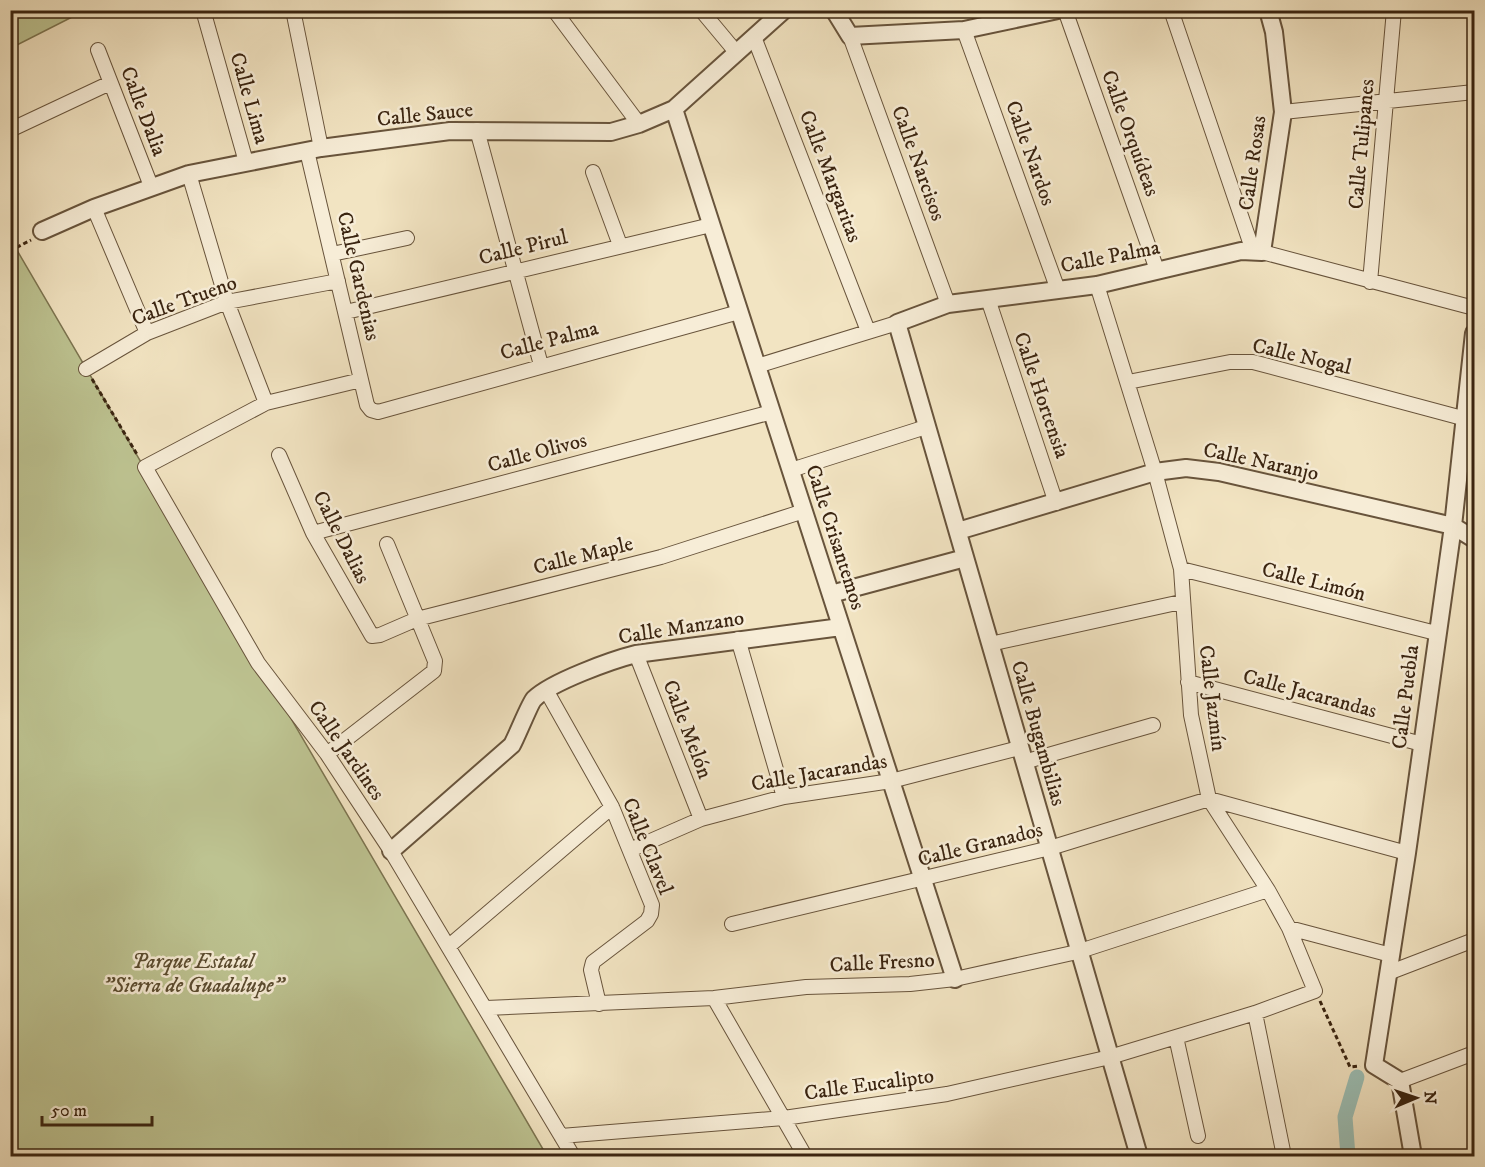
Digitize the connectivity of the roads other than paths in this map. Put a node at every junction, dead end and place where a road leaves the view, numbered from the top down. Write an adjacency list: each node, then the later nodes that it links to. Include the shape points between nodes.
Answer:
1 (204, 10): 26 (street, Calle Lima)
2 (293, 10): 25 (street, Calle Gardenias)
3 (554, 10): 22 (street)
4 (701, 10): 16 (street)
5 (784, 10): 14 (street, Calle Sauce)
6 (834, 10): 13 (street)
7 (1065, 10): 38 (street, Calle Orquídeas)
8 (1171, 10): 35 (street)
9 (1268, 10): 21 (street, Calle Rosas)
10 (1394, 10): 19 (street, Calle Tulipanes)
11 (1048, 12): 12 (street)
12 (964, 30): 13 (street); 42 (street, Calle Nardos)
13 (850, 36): 45 (street, Calle Narcisos)
14 (754, 37): 16 (street, Calle Sauce); 50 (street, Calle Margaritas)
15 (98, 50): 17 (street, Calle Dalia)
16 (736, 52): 20 (street, Calle Sauce)
17 (110, 83): 23 (street); 29 (street, Calle Dalia)
18 (1474, 92): 19 (street)
19 (1386, 101): 21 (street); 40 (street, Calle Tulipanes)
20 (674, 109): 22 (street, Calle Sauce); 31 (street, Calle Crisantemos)
21 (1283, 112): 35 (street, Calle Rosas)
22 (639, 124): 24 (street, Calle Sauce, via 611,132)
23 (10, 130)
24 (477, 130): 25 (street, Calle Sauce); 37 (street)
25 (314, 149): 26 (street, Calle Sauce); 36 (street, Calle Gardenias)
26 (246, 162): 28 (street, Calle Sauce)
27 (593, 172): 34 (street)
28 (189, 174): 29 (street, Calle Sauce); 44 (street)
29 (151, 186): 30 (street, Calle Sauce)
30 (94, 208): 32 (street, Calle Sauce); 51 (street)
31 (711, 225): 34 (street, Calle Pirul); 48 (street, Calle Crisantemos)
32 (42, 231)
33 (407, 238): 36 (street)
34 (620, 245): 37 (street, Calle Pirul)
35 (1258, 251): 38 (street, Calle Palma, via 1241,251); 40 (street, Calle Palma)
36 (332, 254): 39 (street, Calle Gardenias)
37 (515, 270): 47 (street, Calle Pirul); 53 (street)
38 (1157, 270): 41 (street, Calle Palma)
39 (338, 281): 44 (street, Calle Trueno); 47 (street, Calle Gardenias)
40 (1370, 282): 46 (street, Calle Palma)
41 (1097, 285): 42 (street, Calle Palma); 57 (street, Calle Jazmín)
42 (1058, 290): 43 (street, Calle Palma)
43 (988, 299): 45 (street, Calle Palma); 66 (street, Calle Hortensia)
44 (227, 302): 51 (street, Calle Trueno); 58 (street)
45 (948, 304): 49 (street, Calle Palma)
46 (1474, 308)
47 (346, 312): 56 (street, Calle Gardenias)
48 (739, 312): 53 (street, Calle Palma); 54 (street, Calle Crisantemos)
49 (897, 323): 50 (street, Calle Palma); 62 (street, Calle Bugambilias)
50 (868, 331): 54 (street, Calle Palma)
51 (147, 333): 55 (street, Calle Trueno)
52 (1474, 333): 61 (street, Calle Puebla)
53 (541, 365): 59 (street, Calle Palma, via 378,412)
54 (757, 366): 60 (street, Calle Crisantemos)
55 (86, 369)
56 (361, 380): 58 (street); 59 (street, Calle Gardenias)
57 (1128, 382): 61 (street, Calle Nogal, via 1230,362 1253,362); 65 (street, Calle Jazmín)
58 (266, 403): 88 (street, Calle Jardines, via 145,468 258,663)
59 (371, 410)
60 (772, 412): 64 (street, Calle Crisantemos); 70 (street, Calle Olivos)
61 (1466, 419): 68 (street, Calle Puebla)
62 (926, 427): 64 (street); 69 (street, Calle Bugambilias)
63 (279, 455): 70 (street, Calle Dalias)
64 (790, 470): 67 (street, Calle Crisantemos)
65 (1155, 472): 66 (street, Calle Naranjo); 68 (street, Calle Naranjo, via 1186,468 1219,472); 74 (street, Calle Jazmín)
66 (1056, 503): 69 (street, Calle Naranjo)
67 (804, 511): 75 (street, Calle Crisantemos); 77 (street, Calle Maple, via 661,557)
68 (1453, 526): 71 (street, Calle Naranjo); 79 (street, Calle Puebla)
69 (958, 531): 73 (street, Calle Bugambilias)
70 (313, 533): 80 (street, Calle Dalias)
71 (1474, 539)
72 (387, 544): 77 (street)
73 (965, 558): 75 (street); 82 (street, Calle Bugambilias)
74 (1180, 569): 76 (street, Calle Jazmín); 79 (street, Calle Limón)
75 (831, 594): 78 (street, Calle Crisantemos)
76 (1181, 602): 82 (street); 84 (street, Calle Jazmín)
77 (417, 619): 80 (street, Calle Maple); 88 (street, via 435,661 434,671)
78 (841, 627): 81 (street, Calle Manzano); 90 (street, Calle Crisantemos)
79 (1436, 633): 87 (street, Calle Puebla)
80 (372, 636)
81 (738, 639): 83 (street, Calle Manzano); 91 (street)
82 (990, 644): 89 (street, Calle Bugambilias)
83 (636, 654): 85 (street, Calle Manzano); 94 (street, Calle Melón)
84 (1188, 682): 87 (street, Calle Jacarandas); 92 (street, Calle Jazmín)
85 (546, 690): 93 (street, Calle Clavel); 97 (street, Calle Manzano, via 532,700 512,745)
86 (1153, 725): 89 (street, Calle Jacarandas)
87 (1422, 744): 98 (street, Calle Puebla)
88 (327, 754): 97 (street, Calle Jardines)
89 (1022, 755): 90 (street, Calle Jacarandas); 95 (street, Calle Bugambilias)
90 (891, 781): 91 (street, Calle Jacarandas); 99 (street, Calle Crisantemos)
91 (784, 796): 94 (street, Calle Jacarandas)
92 (1209, 799): 95 (street, Calle Granados); 98 (street); 100 (street, Calle Jazmín)
93 (612, 807): 96 (street, Calle Clavel); 104 (street)
94 (701, 819): 96 (street, Calle Jacarandas)
95 (1050, 848): 99 (street, Calle Granados); 105 (street, Calle Bugambilias)
96 (630, 850): 111 (street, Calle Clavel, via 652,905 651,915 593,962 591,970)
97 (391, 851): 104 (street, Calle Jardines)
98 (1407, 853): 106 (street, Calle Puebla)
99 (923, 880): 101 (street, Calle Granados); 108 (street, Calle Crisantemos)
100 (1268, 890): 102 (street, Calle Jazmín); 105 (street, Calle Fresno)
101 (732, 924)
102 (1289, 928): 106 (street); 109 (street, Calle Jazmín)
103 (1474, 940): 107 (street)
104 (449, 946): 112 (street, Calle Jardines)
105 (1077, 952): 108 (street, Calle Fresno); 116 (street, Calle Bugambilias)
106 (1391, 956): 107 (street, Calle Puebla)
107 (1388, 973): 117 (street, Calle Puebla, via 1374,1065)
108 (956, 979): 110 (street, Calle Fresno, via 806,987)
109 (1315, 992): 113 (street, Calle Eucalipto)
110 (714, 998): 111 (street, Calle Fresno); 118 (street)
111 (599, 1004): 112 (street, Calle Fresno)
112 (486, 1008): 119 (street, Calle Jardines)
113 (1255, 1013): 114 (street, Calle Eucalipto); 124 (street)
114 (1176, 1037): 116 (street, Calle Eucalipto); 120 (street)
115 (1474, 1053): 117 (street)
116 (1110, 1057): 118 (street, Calle Eucalipto, via 947,1094); 123 (street, Calle Bugambilias)
117 (1401, 1081): 125 (street)
118 (784, 1118): 119 (street, Calle Eucalipto); 122 (street)
119 (561, 1136): 121 (street, Calle Jardines)
120 (1198, 1136)
121 (573, 1156)
122 (805, 1156)
123 (1139, 1156)
124 (1284, 1156)
125 (1413, 1156)

